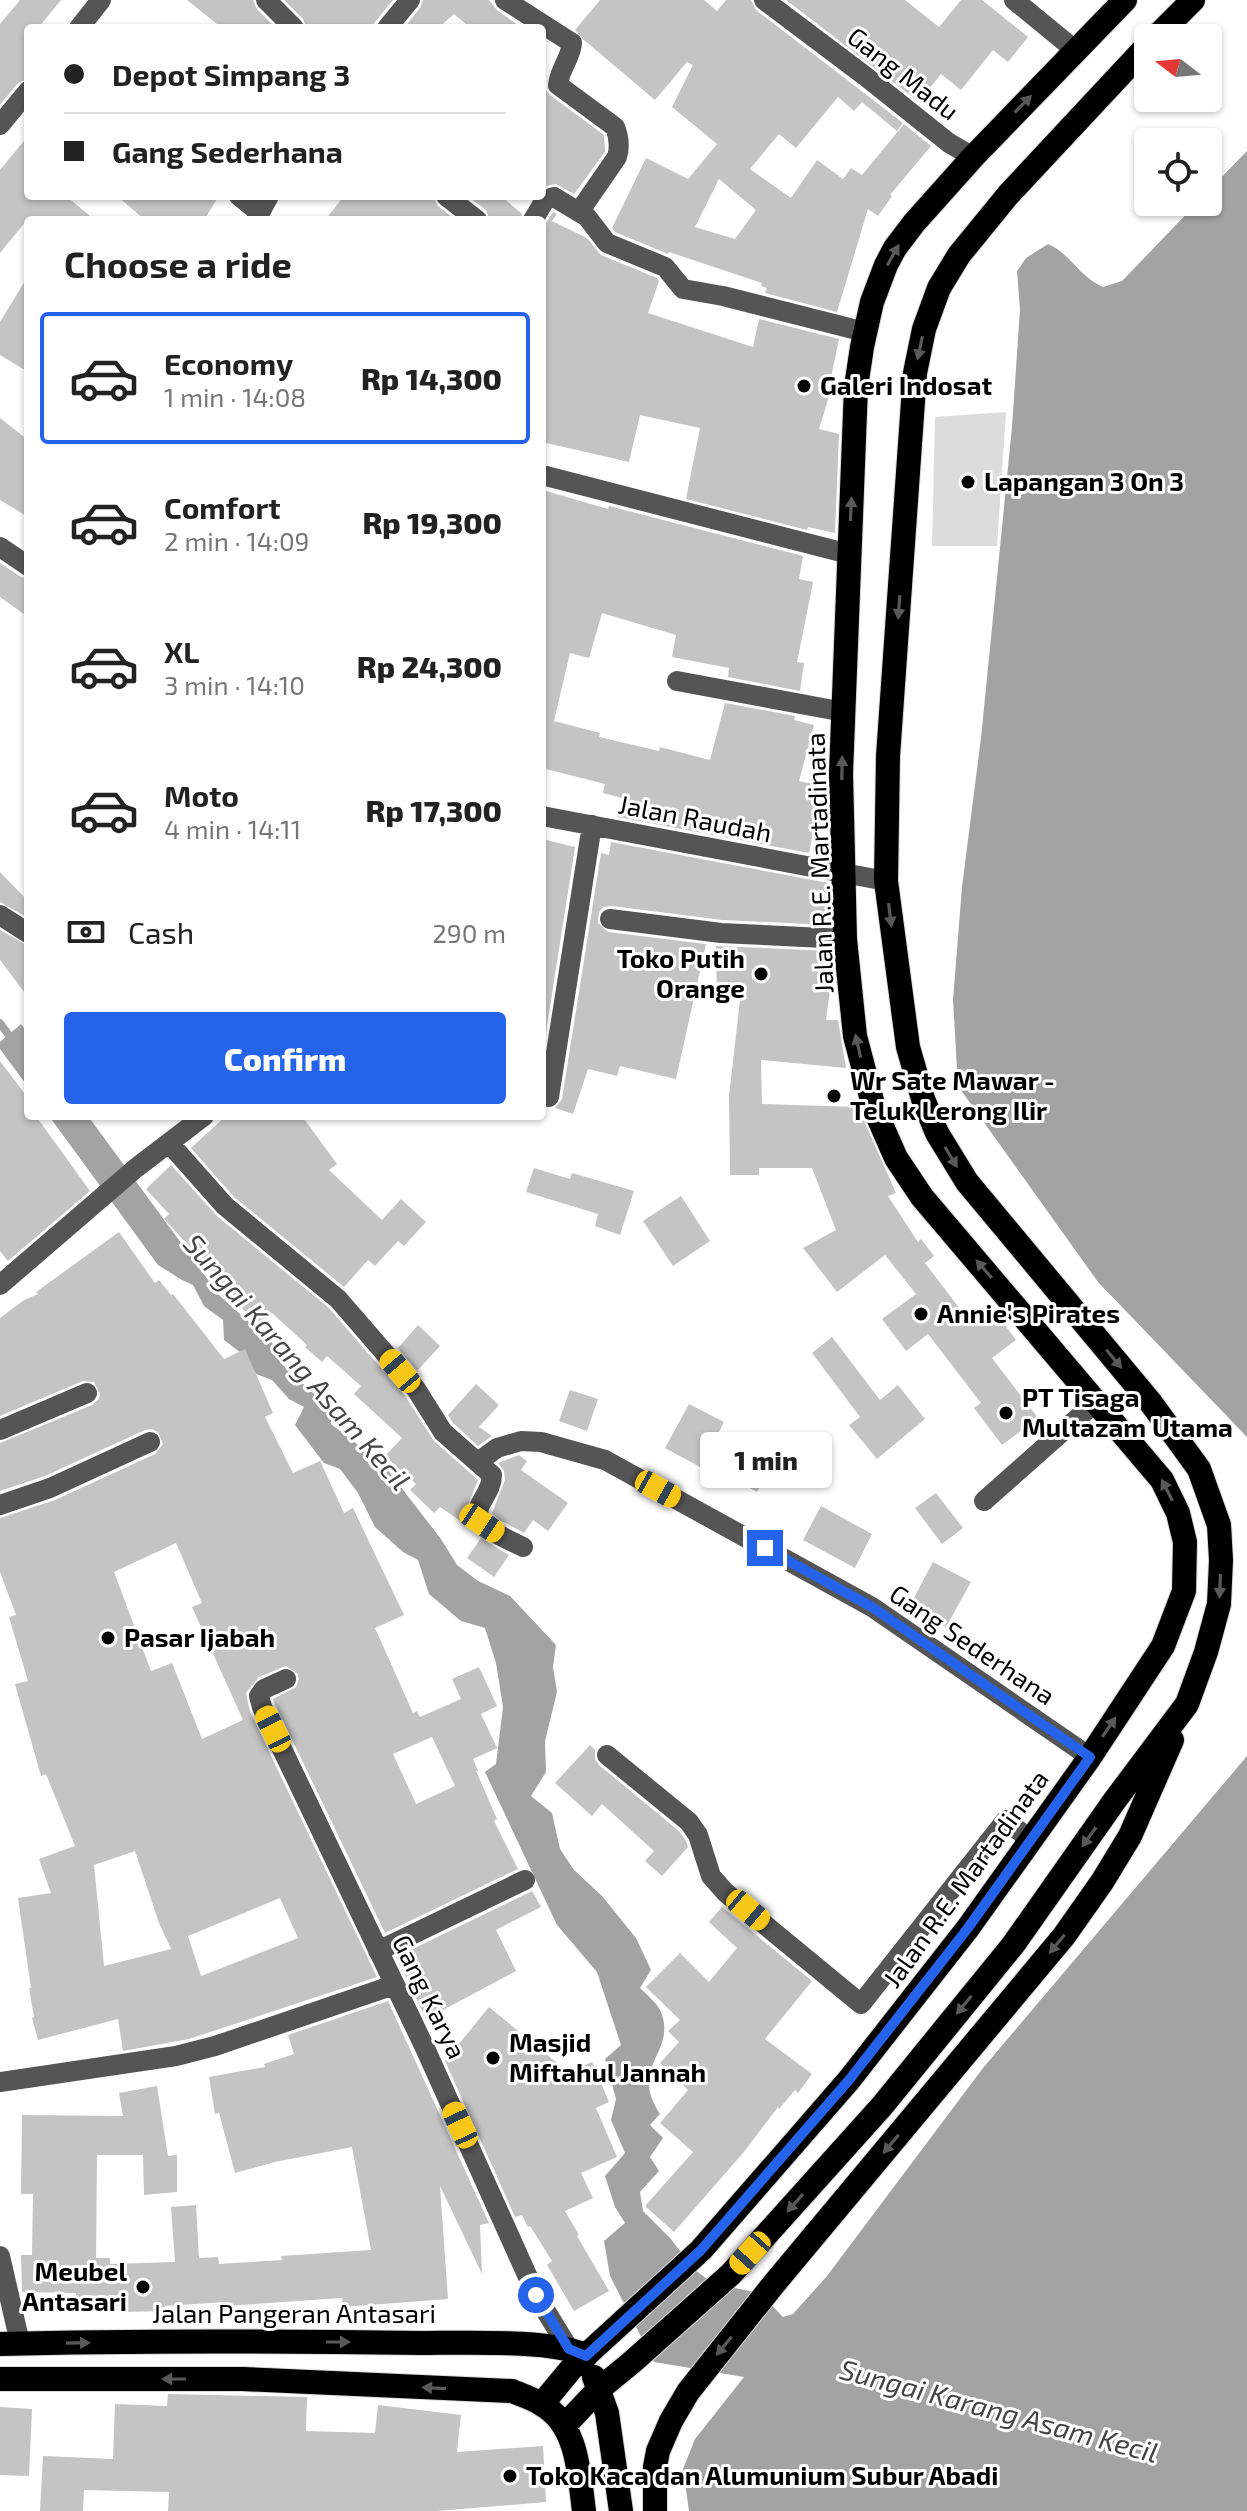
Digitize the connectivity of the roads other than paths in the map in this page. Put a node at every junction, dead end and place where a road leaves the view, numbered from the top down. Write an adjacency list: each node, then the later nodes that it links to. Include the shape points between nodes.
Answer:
1 (101, 0): 8 (street)
2 (266, 0): 9 (street)
3 (505, 0): 10 (street)
4 (764, 0): 17 (street, Gang Madu)
5 (1014, 0): 13 (street)
6 (1125, 0): 13 (highway, Jalan R.E. Martadinata)
7 (1193, 0): 11 (highway)
8 (82, 24)
9 (290, 24)
10 (542, 24)
11 (1169, 24)
12 (546, 26): 20 (street, via 572,43 558,85 618,134 617,157)
13 (1075, 50): 17 (highway, Jalan R.E. Martadinata, one-way to 13)
14 (1134, 60): 32 (highway, one-way to 32, via 978,229 939,288 924,329 915,373 888,756)
15 (24, 96): 16 (street)
16 (0, 125)
17 (971, 159): 22 (highway, Jalan R.E. Martadinata, one-way to 17, via 895,248)
18 (546, 199): 20 (street)
19 (451, 200): 21 (street)
20 (579, 212): 22 (street, via 607,243 665,267 683,289)
21 (472, 216)
22 (865, 332): 25 (highway, Jalan R.E. Martadinata, one-way to 22, via 856,387)
23 (546, 476): 25 (street)
24 (0, 547): 26 (street)
25 (849, 554): 28 (highway, Jalan R.E. Martadinata)
26 (24, 563)
27 (677, 681): 28 (street)
28 (844, 712): 31 (highway, Jalan R.E. Martadinata, one-way to 28)
29 (546, 817): 30 (street, Jalan Raudah)
30 (592, 825): 31 (street, Jalan Raudah); 37 (street)
31 (844, 874): 32 (street, Jalan Raudah); 36 (highway, Jalan R.E. Martadinata)
32 (886, 881): 50 (highway, one-way to 50, via 908,1047 937,1133 967,1182 1151,1403 1199,1469 1219,1525 1220,1590)
33 (0, 915): 35 (street)
34 (610, 919): 36 (street, via 721,933)
35 (24, 930)
36 (845, 939): 42 (highway, Jalan R.E. Martadinata, one-way to 36, via 922,1197 896,1158 874,1108 855,1036)
37 (549, 1097)
38 (199, 1120): 39 (street)
39 (170, 1144): 40 (street); 45 (street, via 225,1206 338,1299 416,1389 443,1432)
40 (0, 1285)
41 (87, 1393): 43 (street)
42 (1097, 1401): 46 (street); 52 (highway, Jalan R.E. Martadinata, one-way to 42, via 1163,1646 1184,1591 1185,1542 1162,1480)
43 (0, 1430)
44 (150, 1442): 47 (street)
45 (478, 1462): 48 (street, via 492,1475 478,1517); 52 (street, Gang Sederhana, via 497,1448 521,1441 605,1460 872,1607)
46 (984, 1501)
47 (0, 1505)
48 (523, 1547)
49 (286, 1679): 55 (street, Gang Karya, via 259,1696)
50 (1187, 1704): 62 (highway, one-way to 62, via 1013,1945 882,2106 731,2274); 67 (highway, one-way to 67, via 1130,1836 1064,1936 688,2392 655,2467)
51 (607, 1755): 53 (street, via 689,1822 711,1876 725,1892 861,2004 1006,1820)
52 (1090, 1757): 53 (highway, Jalan R.E. Martadinata)
53 (1030, 1840): 60 (highway, Jalan R.E. Martadinata, via 891,2028 701,2250 613,2330)
54 (525, 1880): 55 (street)
55 (378, 1951): 56 (street, Gang Karya)
56 (394, 1985): 57 (street, via 202,2050); 60 (street, Gang Karya, via 536,2295)
57 (0, 2082)
58 (0, 2256): 59 (street)
59 (10, 2344): 60 (highway, Jalan Pangeran Antasari, one-way to 60, via 463,2343)
60 (578, 2352): 62 (highway); 63 (highway, Jalan R.E. Martadinata)
61 (0, 2379): 63 (highway, one-way to 61, via 512,2391 242,2379)
62 (598, 2390): 64 (highway); 66 (highway, via 607,2413)
63 (542, 2404): 64 (highway)
64 (565, 2425): 65 (highway)
65 (584, 2511)
66 (621, 2511)
67 (655, 2511)

